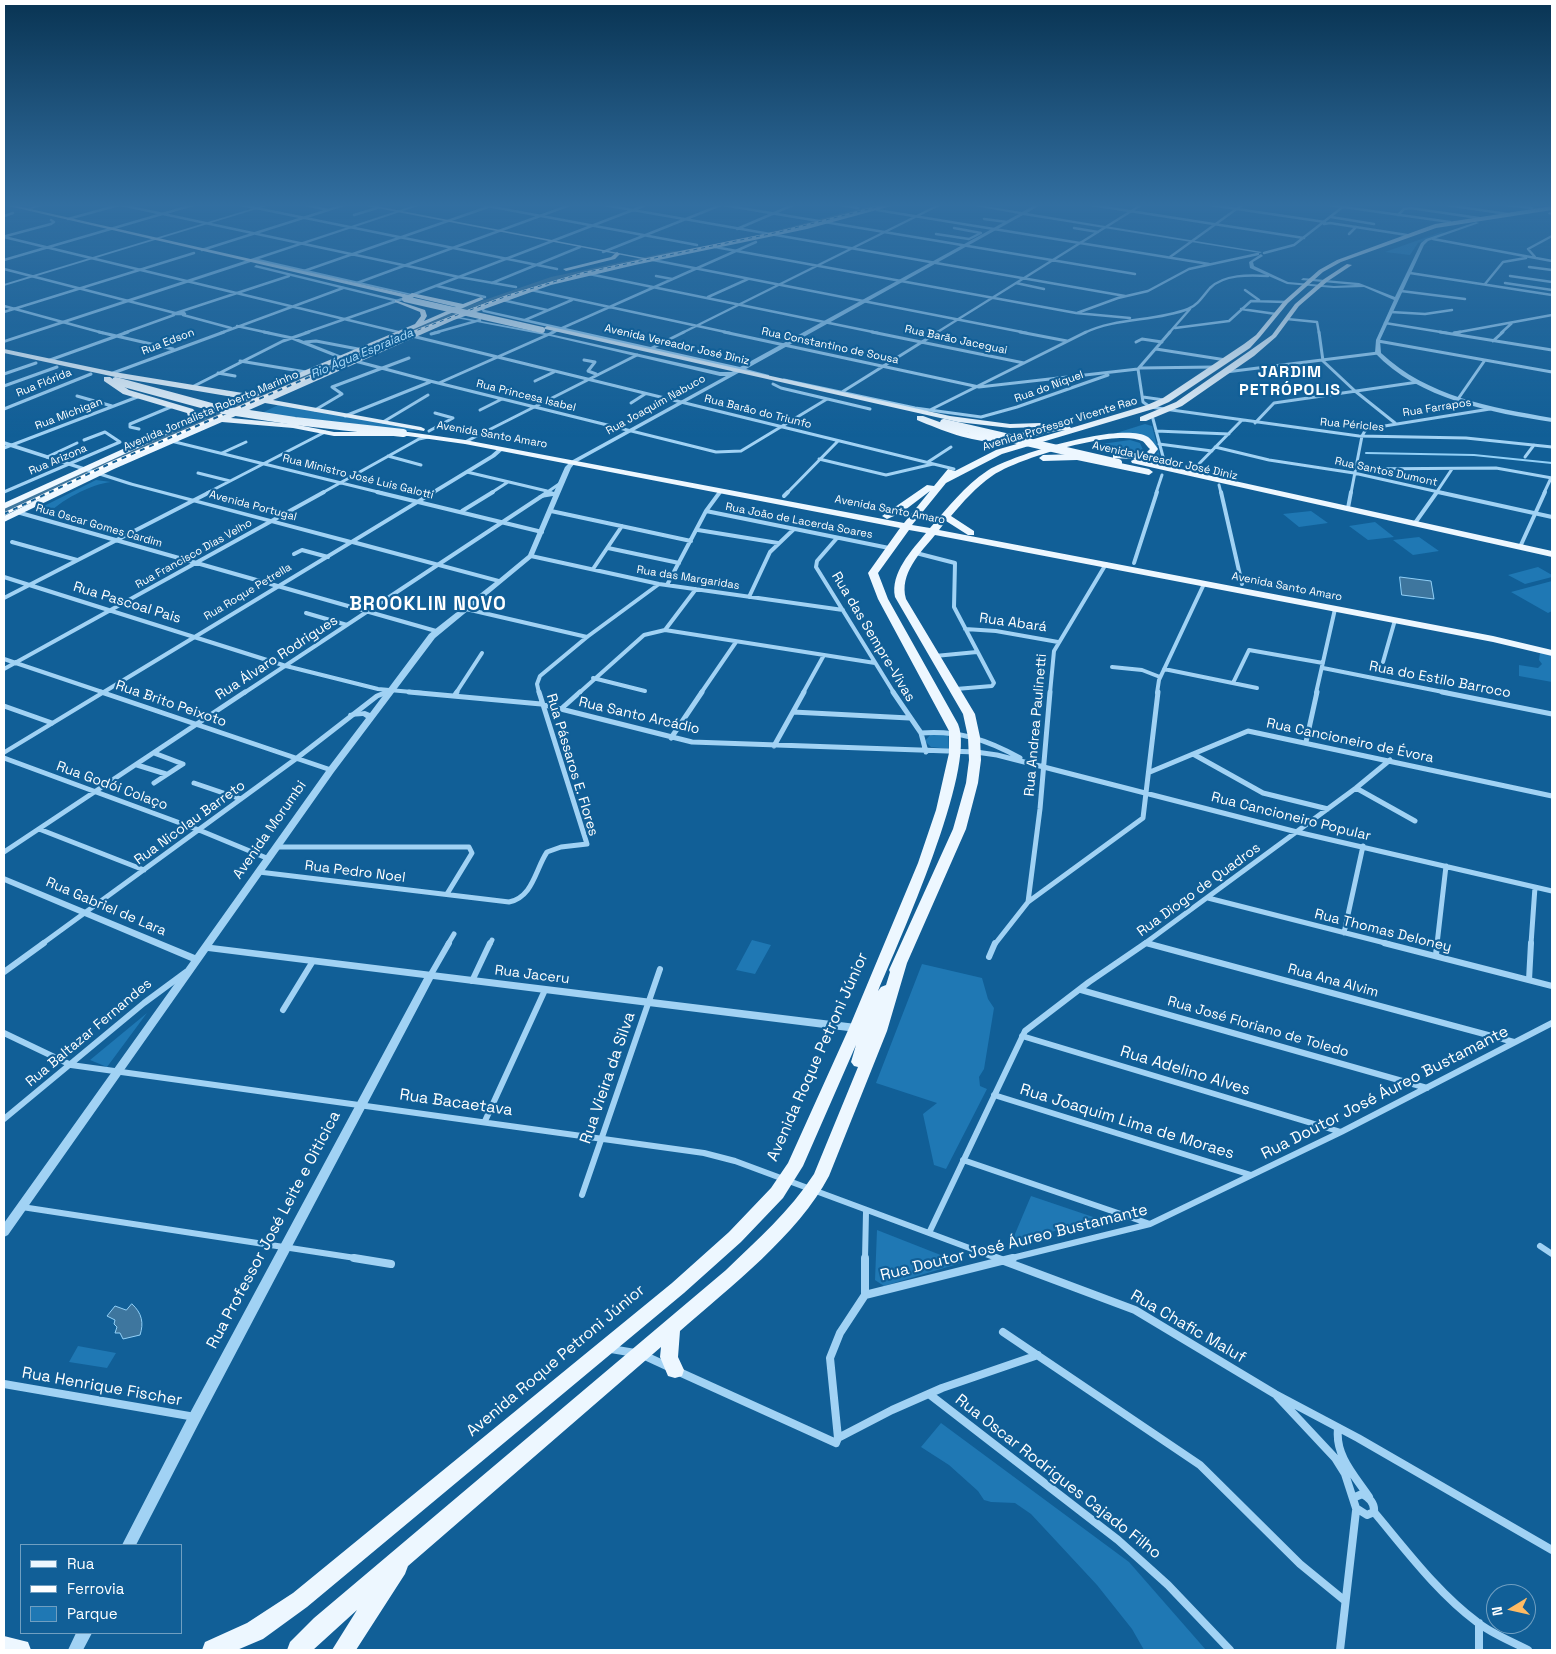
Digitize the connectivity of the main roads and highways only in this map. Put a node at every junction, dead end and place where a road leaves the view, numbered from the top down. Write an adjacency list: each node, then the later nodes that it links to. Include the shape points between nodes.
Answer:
1 (336, 282): 6 (main road, Avenida Vereador José Diniz)
2 (530, 282): 8 (main road, Avenida Jornalista Roberto Marinho)
3 (559, 282): 17 (main road, Avenida Jornalista Roberto Marinho, via 456,317)
4 (1309, 282): 21 (main road, Avenida Professor Vicente Rao, via 1286,302 1258,336 1216,367)
5 (1323, 282): 22 (main road, Avenida Professor Vicente Rao, via 1297,305 1264,344 1190,398)
6 (406, 298): 7 (main road); 9 (main road); 13 (main road, Avenida Vereador José Diniz, bridge)
7 (449, 304): 8 (main road); 9 (main road)
8 (460, 306): 10 (main road, Avenida Jornalista Roberto Marinho)
9 (423, 311): 10 (main road, via 424,316)
10 (418, 323): 16 (main road, Avenida Jornalista Roberto Marinho)
11 (4, 351): 14 (main road)
12 (4, 357): 14 (main road)
13 (737, 371): 15 (main road, Avenida Vereador José Diniz); 15 (main road, Avenida Vereador José Diniz, via 767,376)
14 (115, 377): 18 (main road); 23 (main road, via 121,390 174,406); 31 (main road, bridge, via 223,410 295,421)
15 (776, 382): 24 (main road, Avenida Vereador José Diniz); 26 (main road, Avenida Vereador José Diniz)
16 (260, 390): 18 (main road, via 242,396); 19 (main road, Avenida Jornalista Roberto Marinho)
17 (288, 390): 19 (main road, Avenida Jornalista Roberto Marinho); 20 (main road, via 276,401)
18 (230, 394): 23 (main road)
19 (254, 399): 20 (main road, Avenida Santo Amaro); 23 (main road, Avenida Jornalista Roberto Marinho); 25 (main road, Avenida Jornalista Roberto Marinho)
20 (281, 404): 28 (main road, via 251,417); 31 (main road, Avenida Santo Amaro, via 383,422)
21 (1150, 407): 27 (main road, Avenida Professor Vicente Rao); 33 (main road, Avenida Professor Vicente Rao)
22 (1166, 410): 29 (main road, Avenida Professor Vicente Rao); 29 (main road, Avenida Professor Vicente Rao, via 1153,419)
23 (192, 416): 46 (main road, Avenida Jornalista Roberto Marinho)
24 (920, 418): 26 (main road, Avenida Vereador José Diniz); 34 (main road)
25 (220, 419): 28 (main road, Avenida Santo Amaro); 49 (main road, Avenida Jornalista Roberto Marinho, via 95,473)
26 (945, 420): 27 (main road, via 1021,426); 38 (main road, Avenida Vereador José Diniz, bridge); 38 (main road, Avenida Vereador José Diniz, via 958,420)
27 (1095, 420): 32 (main road, Avenida Professor Vicente Rao)
28 (251, 423): 31 (main road, Avenida Santo Amaro, via 353,435)
29 (1133, 425): 33 (main road, Avenida Professor Vicente Rao)
30 (1116, 427): 33 (main road, Avenida Professor Vicente Rao)
31 (406, 430): 35 (main road, Avenida Santo Amaro)
32 (1069, 430): 33 (main road); 34 (main road, via 1045,429 1010,439); 36 (main road, Avenida Professor Vicente Rao); 42 (main road, Avenida Professor Vicente Rao, via 982,459)
33 (1087, 435): 37 (main road, Avenida Professor Vicente Rao, via 1086,443 1080,447); 38 (main road, via 1142,437 1152,443 1153,453); 44 (main road, Avenida Professor Vicente Rao, via 1023,453 984,469 966,485)
34 (982, 437): 36 (main road, via 990,441)
35 (469, 440): 47 (main road, Avenida Santo Amaro, via 584,457); 50 (main road, Avenida Santo Amaro, via 501,449)
36 (991, 449): 39 (main road, Avenida Professor Vicente Rao)
37 (1023, 459): 40 (main road, via 1077,458); 44 (main road, Avenida Professor Vicente Rao, via 991,473)
38 (1119, 459): 40 (main road, Avenida Vereador José Diniz); 41 (main road, Avenida Vereador José Diniz)
39 (953, 470): 42 (main road); 45 (main road)
40 (1164, 471): 41 (main road, Avenida Vereador José Diniz)
41 (1188, 475): 57 (main road, Avenida Vereador José Diniz); 58 (main road, Avenida Vereador José Diniz, via 1219,485)
42 (939, 484): 43 (main road, Avenida Professor Vicente Rao)
43 (932, 492): 45 (main road); 51 (main road, Avenida Professor Vicente Rao)
44 (960, 500): 48 (main road, Avenida Professor Vicente Rao)
45 (912, 501): 47 (main road)
46 (4, 506)
47 (887, 516): 51 (main road, Avenida Santo Amaro)
48 (946, 517): 52 (main road, Avenida Professor Vicente Rao); 53 (main road)
49 (4, 519)
50 (873, 519): 51 (main road, Avenida Santo Amaro); 55 (main road, via 895,530)
51 (909, 524): 52 (main road, Avenida Santo Amaro); 55 (main road)
52 (936, 529): 53 (main road, Avenida Santo Amaro); 54 (main road, Avenida Santo Amaro); 56 (main road)
53 (970, 533): 61 (main road, Avenida Santo Amaro)
54 (960, 536): 56 (main road, via 939,538); 62 (main road, Avenida Santo Amaro)
55 (896, 539): 59 (main road)
56 (923, 545): 60 (main road, via 907,565)
57 (1552, 554)
58 (1552, 558)
59 (877, 565): 60 (main road, via 884,582); 64 (main road, Avenida Roque Petroni Júnior, via 872,573 874,579 955,731 955,753 935,834)
60 (899, 583): 63 (main road, Avenida Roque Petroni Júnior, via 901,599 969,714 976,752 971,793 962,824)
61 (1552, 647)
62 (1552, 653)
63 (900, 963): 64 (main road, Avenida Roque Petroni Júnior); 65 (main road, Avenida Roque Petroni Júnior, via 880,1031)
64 (860, 1033): 65 (main road); 71 (main road, Avenida Roque Petroni Júnior, via 795,1166 735,1237 678,1288 300,1600 247,1635)
65 (850, 1101): 66 (main road, Avenida Roque Petroni Júnior, via 821,1176 811,1192 778,1231)
66 (671, 1328): 67 (main road, via 669,1357); 68 (main road, Avenida Roque Petroni Júnior)
67 (675, 1370)
68 (406, 1554): 72 (main road, Avenida Roque Petroni Júnior); 73 (main road)
69 (4, 1646): 70 (main road)
70 (20, 1650)
71 (213, 1650)
72 (298, 1650)
73 (343, 1650)

